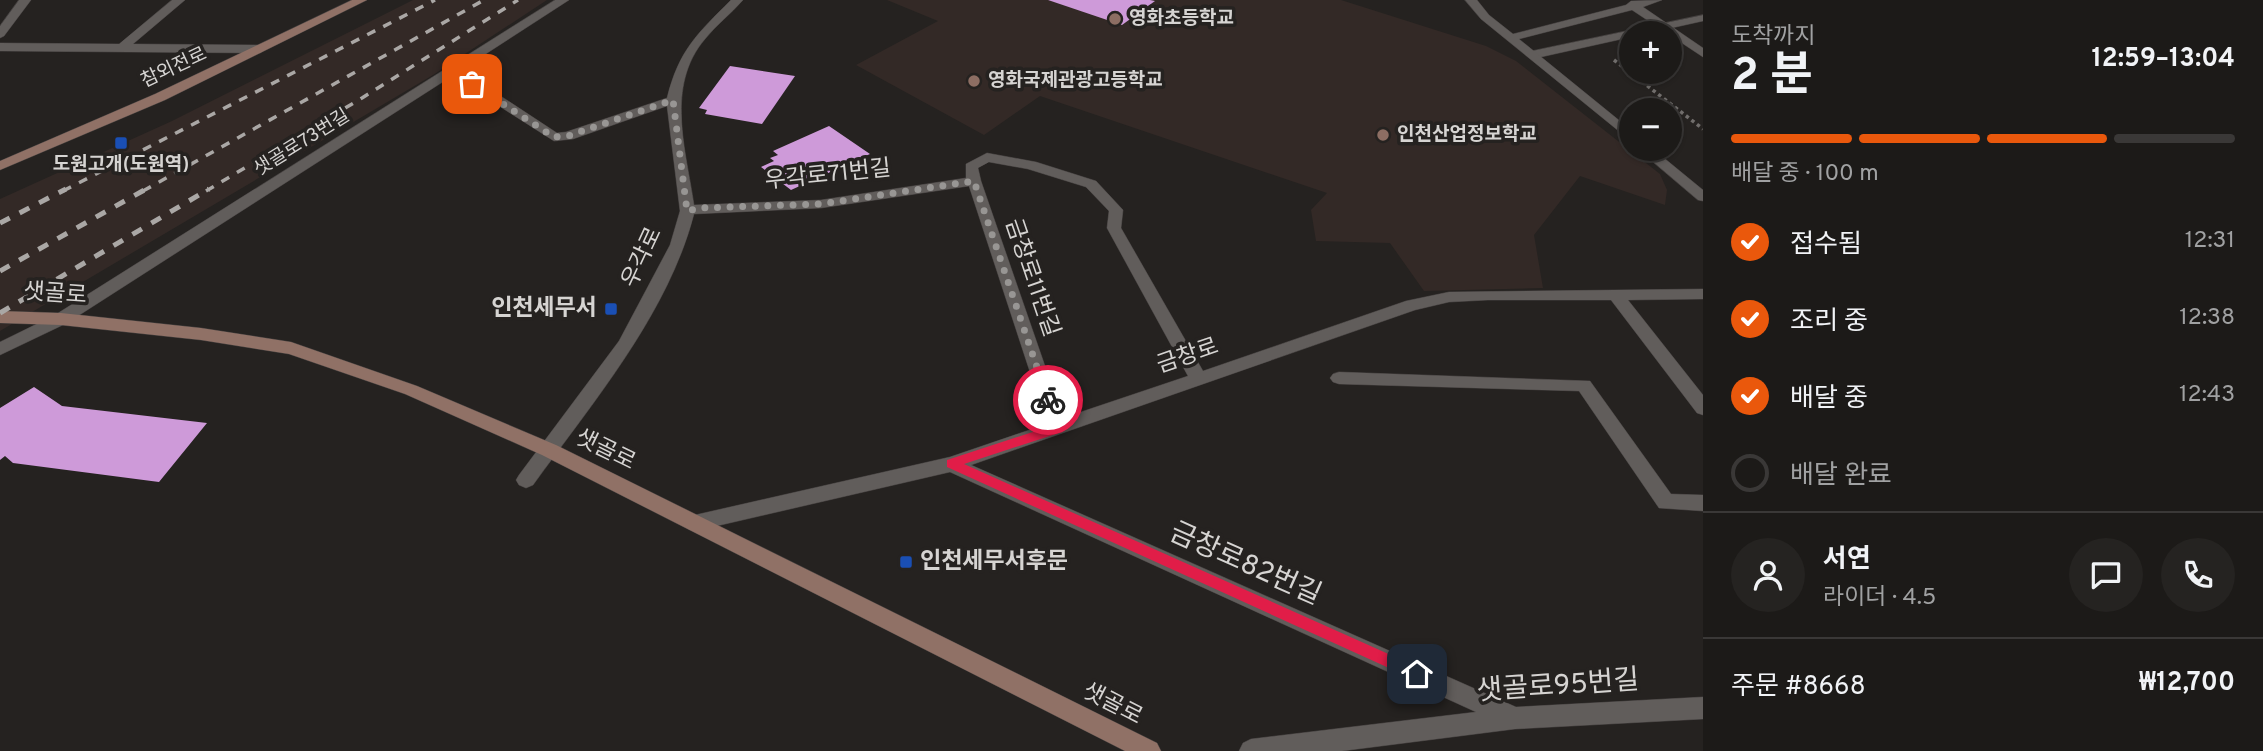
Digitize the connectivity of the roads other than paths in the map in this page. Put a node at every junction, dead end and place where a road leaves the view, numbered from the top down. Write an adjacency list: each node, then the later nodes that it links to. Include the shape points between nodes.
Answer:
1 (25, 0): 12 (street)
2 (178, 0): 16 (street)
3 (361, 0): 18 (street, 참외전로)
4 (564, 0): 21 (street, 샛골로73번길)
5 (737, 0): 22 (street, 우각로, via 699,38 681,67)
6 (1472, 0): 14 (street)
7 (1656, 0): 8 (street)
8 (1630, 3): 10 (street); 14 (street)
9 (1703, 18): 11 (street)
10 (1658, 21)
11 (1682, 23)
12 (0, 34)
13 (1619, 36): 20 (street)
14 (1511, 38): 20 (street)
15 (1682, 38): 19 (street)
16 (124, 46): 17 (street); 18 (street)
17 (0, 47)
18 (260, 49): 25 (street, 참외전로)
19 (1703, 53)
20 (1532, 55): 23 (street)
21 (452, 70): 22 (street, via 554,137); 32 (street, 샛골로73번길)
22 (673, 100): 28 (street, 우각로)
23 (1619, 127)
24 (1660, 161): 27 (street)
25 (0, 166)
26 (974, 181): 28 (street, 우각로71번길, via 821,204); 35 (street, via 971,167 987,157 1091,184 1116,210 1114,228); 37 (street, 금창로11번길)
27 (1703, 197)
28 (687, 211): 38 (street, 우각로, via 678,245 626,344)
29 (1615, 294): 30 (street, 금창로); 35 (street, 금창로, via 1449,297 1412,305); 36 (street)
30 (1703, 294)
31 (0, 317): 32 (street, 샛골로)
32 (61, 318): 33 (street, 샛골로73번길); 38 (street, 샛골로, via 291,348 411,390)
33 (0, 349)
34 (1339, 378): 41 (street, via 1584,385 1666,502)
35 (1199, 380): 37 (street, 금창로)
36 (1703, 408)
37 (1058, 429): 39 (street, 금창로)
38 (549, 450): 40 (street, 우각로); 42 (street, 샛골로)
39 (951, 464): 42 (street, 금창로); 44 (street, 금창로82번길)
40 (526, 480)
41 (1703, 503)
42 (695, 523): 45 (street, 샛골로)
43 (1703, 708): 44 (street, 샛골로95번길)
44 (1515, 718): 46 (street, 샛골로95번길)
45 (1149, 751)
46 (1251, 751)

